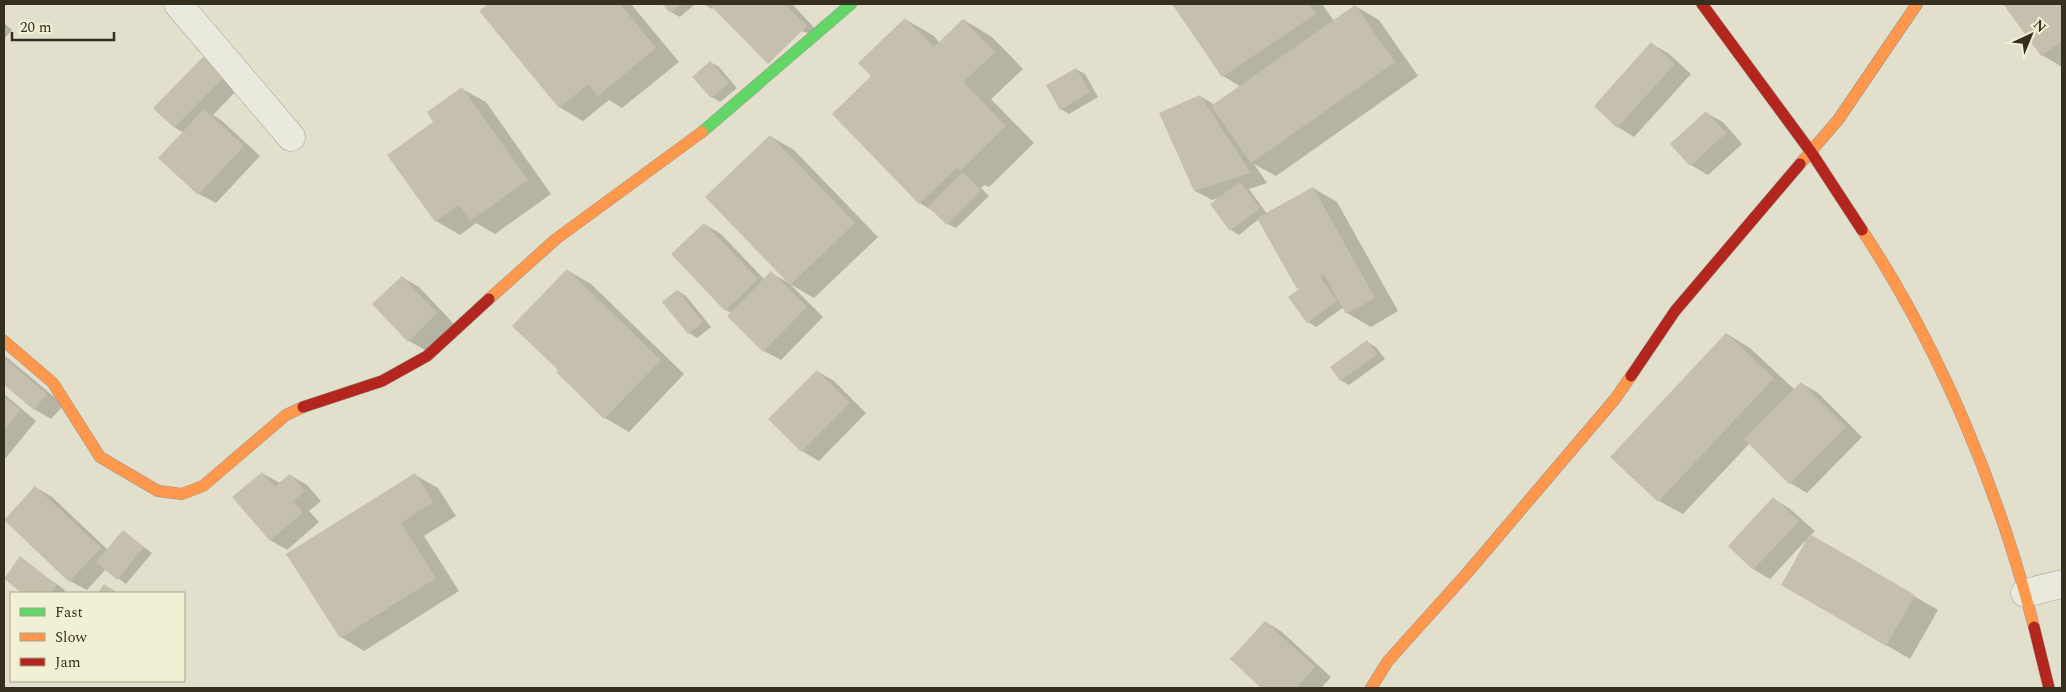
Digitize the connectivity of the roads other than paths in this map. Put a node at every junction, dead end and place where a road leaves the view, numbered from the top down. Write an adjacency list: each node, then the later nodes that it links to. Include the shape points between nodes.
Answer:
1 (178, 4): 5 (street)
2 (850, 4): 7 (street, via 689,143 556,239 427,356 382,381 286,415 202,486 182,494 158,491 100,457 53,383)
3 (1702, 4): 6 (street)
4 (1917, 4): 6 (street, via 1838,120)
5 (291, 137)
6 (1811, 152): 9 (street, via 1893,277 1937,362 1988,480); 10 (street, via 1675,311 1615,399 1388,661)
7 (4, 341)
8 (2062, 584): 9 (street)
9 (2025, 593): 11 (street)
10 (1371, 688)
11 (2049, 688)

